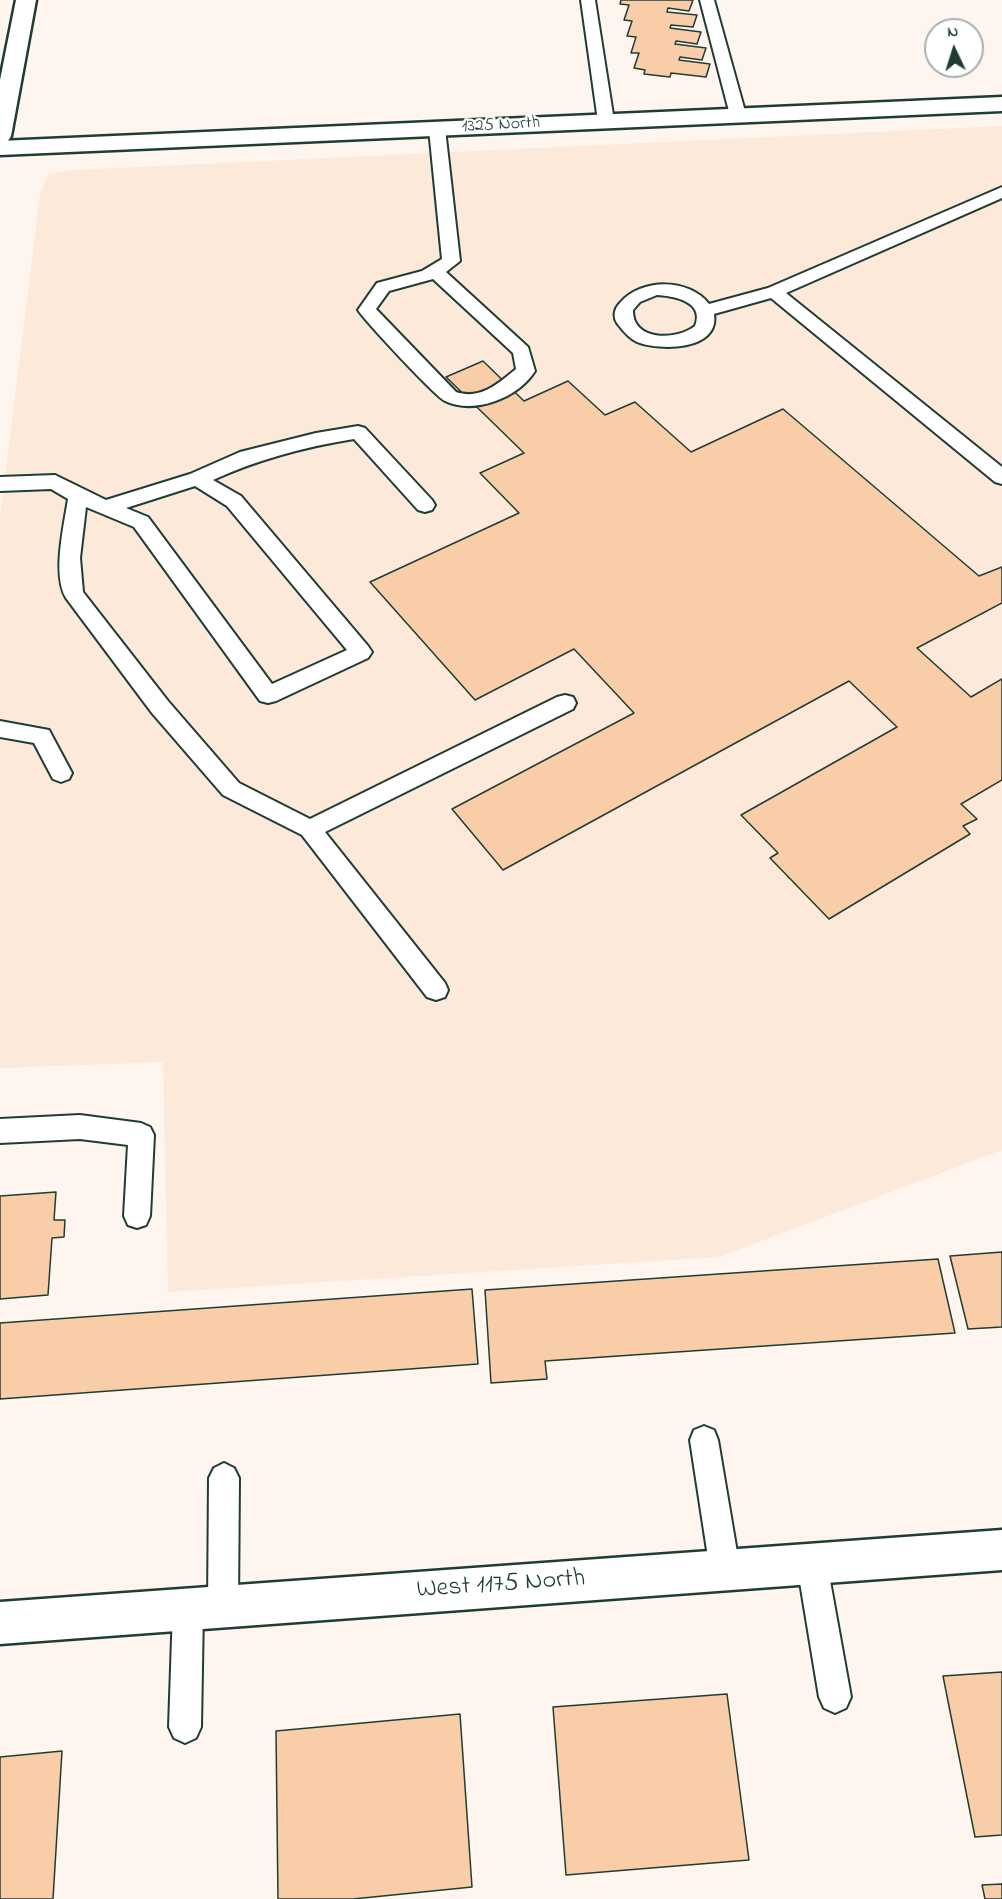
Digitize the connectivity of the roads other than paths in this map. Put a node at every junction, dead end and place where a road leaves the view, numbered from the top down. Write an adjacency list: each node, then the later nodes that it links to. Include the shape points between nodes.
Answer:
1 (26, 0): 8 (street)
2 (588, 0): 6 (lane)
3 (707, 0): 5 (lane)
4 (1002, 104): 5 (street, 1325 North)
5 (738, 116): 6 (street, 1325 North)
6 (606, 121): 7 (street, 1325 North)
7 (437, 129): 9 (street, 1325 North); 11 (lane, via 451,261)
8 (0, 136)
9 (0, 148)
10 (1002, 192): 12 (lane)
11 (435, 271): 11 (lane, via 383,287 367,310 449,396 462,402 495,396 526,371 522,351)
12 (774, 292): 13 (lane); 14 (lane)
13 (706, 312)
14 (1002, 477)
15 (197, 479): 18 (lane, via 247,457 358,432); 19 (lane); 19 (lane, via 234,501 361,652 268,695 141,522)
16 (0, 484): 17 (lane, via 55,482)
17 (78, 496): 19 (lane); 23 (lane, via 70,558 74,593 160,707 231,789)
18 (425, 505)
19 (106, 507)
20 (565, 703): 23 (lane)
21 (0, 729): 22 (lane, via 41,736)
22 (61, 773)
23 (310, 829): 24 (lane)
24 (436, 990)
25 (0, 1131): 26 (lane, via 80,1127 141,1135)
26 (137, 1216)
27 (704, 1440): 31 (lane)
28 (224, 1478): 32 (lane)
29 (1002, 1550): 30 (street, West 1175 North)
30 (812, 1563): 31 (street, West 1175 North); 34 (lane)
31 (725, 1570): 32 (street, West 1175 North)
32 (206, 1608): 33 (street, West 1175 North); 35 (lane)
33 (0, 1623)
34 (835, 1697)
35 (184, 1727)

